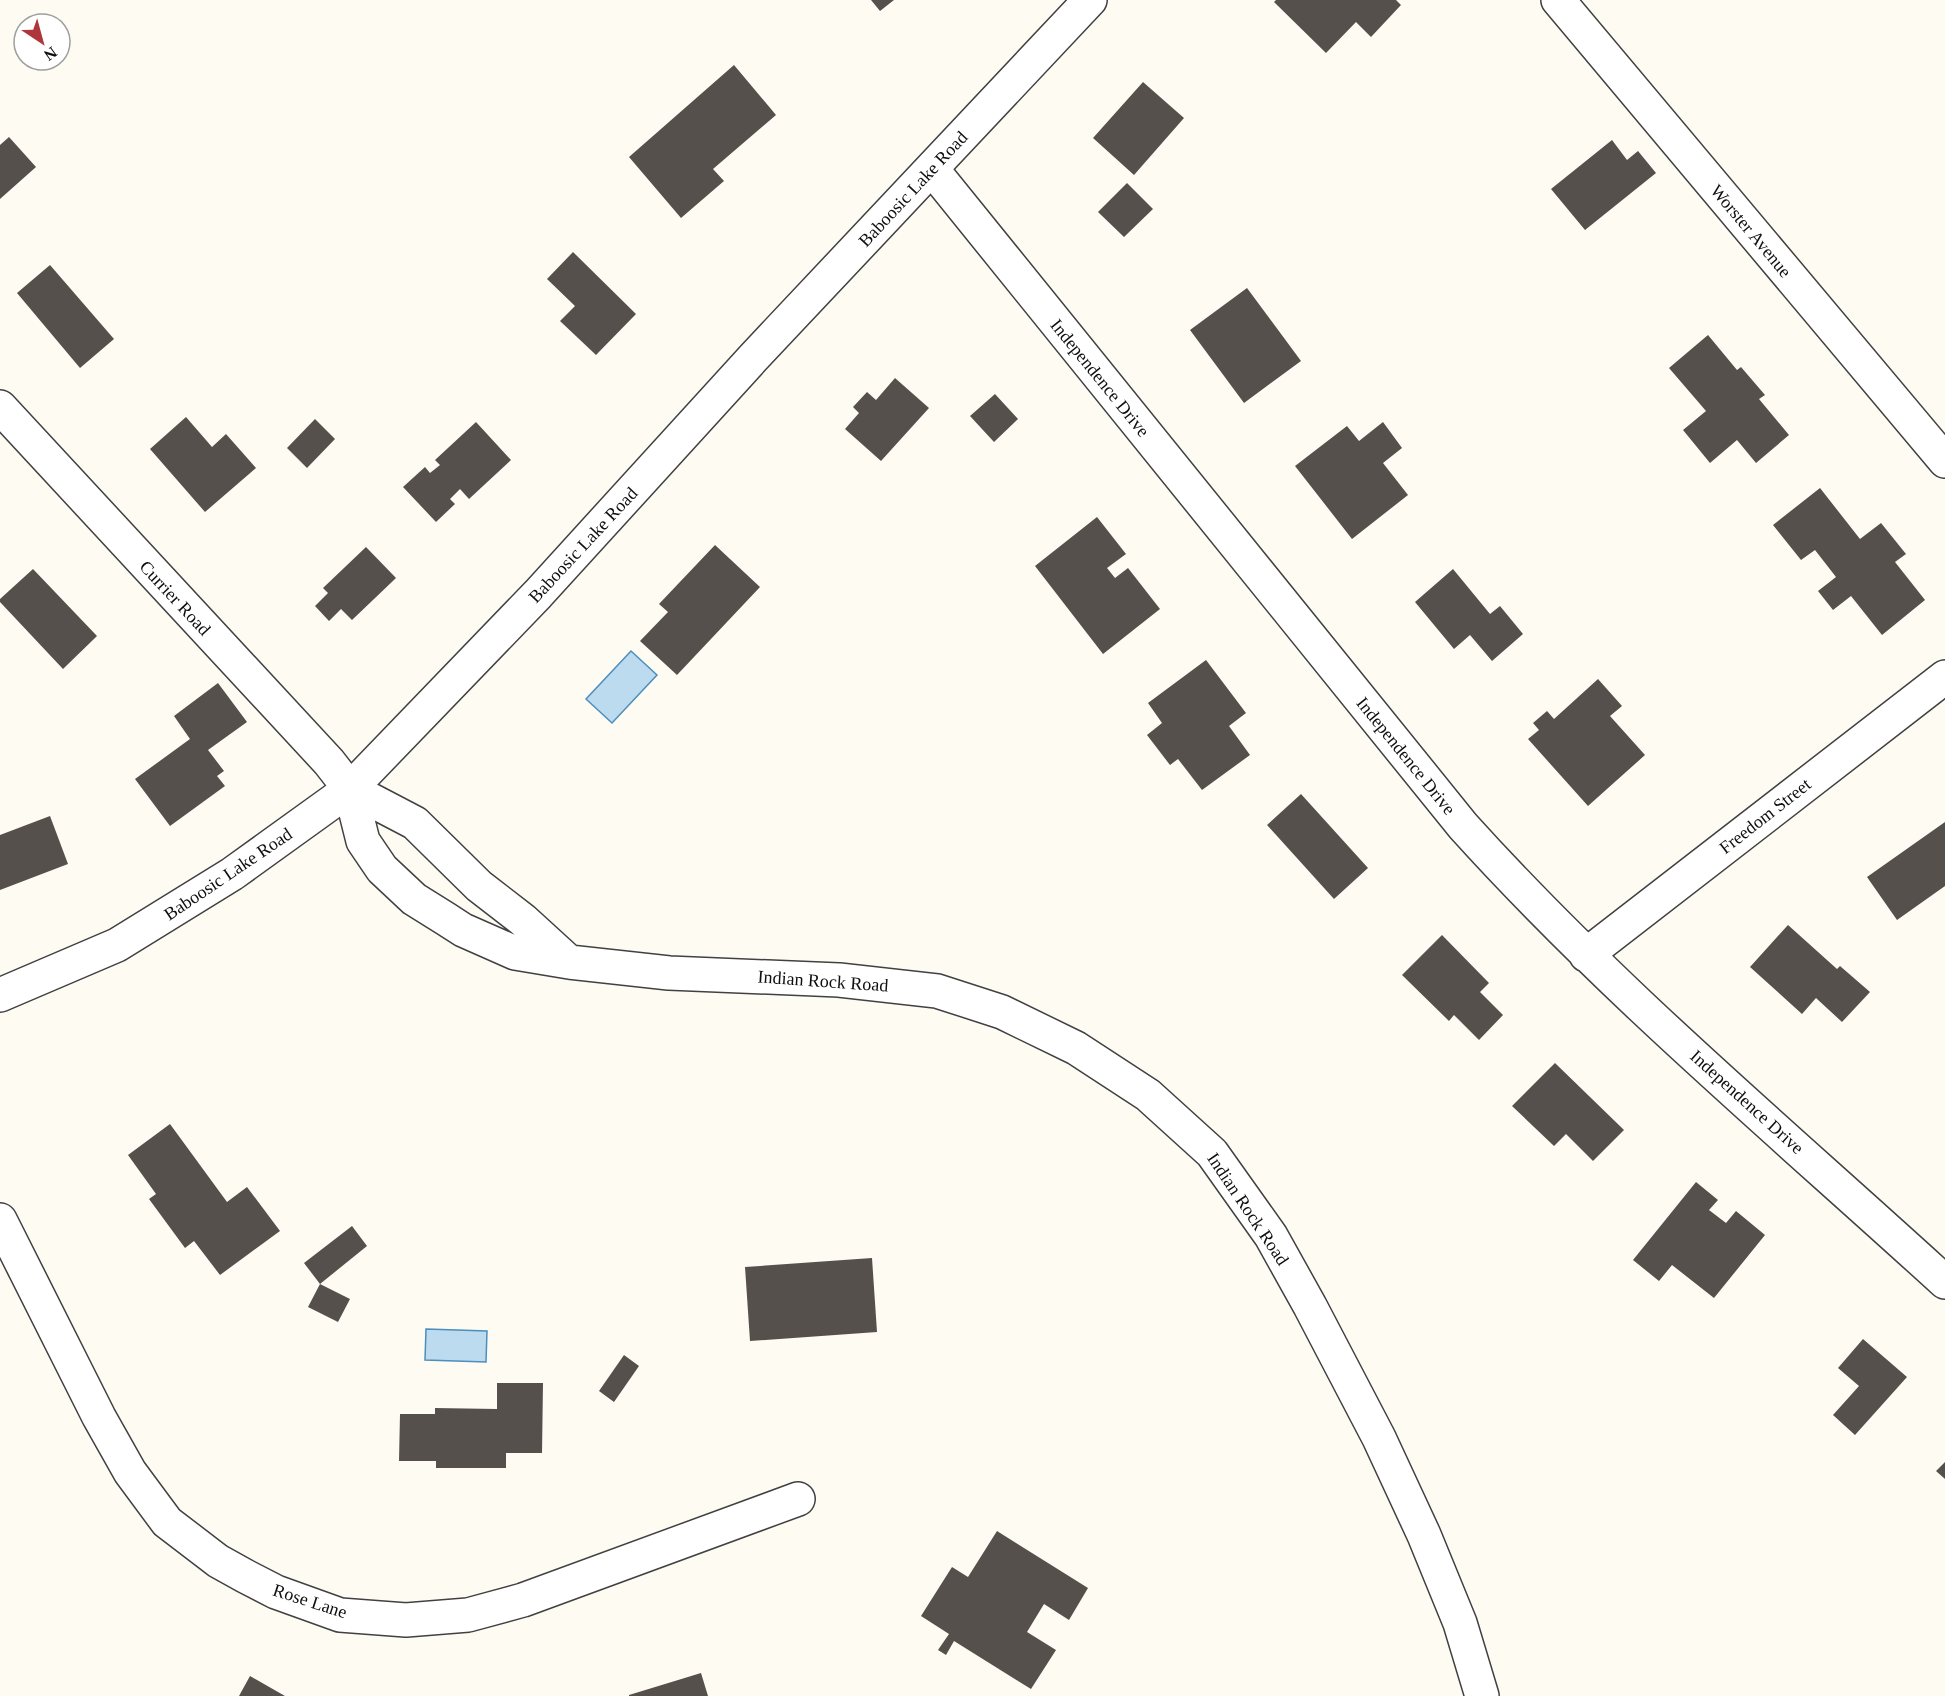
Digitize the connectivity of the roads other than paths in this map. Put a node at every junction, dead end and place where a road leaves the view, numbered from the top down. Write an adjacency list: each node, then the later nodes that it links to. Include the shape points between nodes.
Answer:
1 (1090, 0): 3 (street, Baboosic Lake Road)
2 (1558, 0): 5 (street, Worster Avenue)
3 (932, 169): 7 (street, Baboosic Lake Road, via 530,603); 8 (street, Independence Drive, via 1463,826)
4 (0, 408): 7 (street, Currier Road)
5 (1945, 461)
6 (1945, 677): 8 (street, Freedom Street)
7 (350, 789): 9 (street, via 415,823 479,886); 9 (street, Indian Rock Road, via 363,841 382,869 414,898 464,930 515,952); 10 (street, Baboosic Lake Road, via 232,874 117,945)
8 (1586, 955): 12 (street, Independence Drive)
9 (569, 962): 14 (street, Indian Rock Road, via 669,973 839,980 937,991 1002,1012 1065,1043 1148,1095 1212,1153 1271,1236 1310,1306 1424,1535 1460,1623)
10 (0, 995)
11 (0, 1220): 13 (street, Rose Lane, via 99,1417 130,1472 168,1522 218,1561 245,1576 276,1592 340,1615 406,1620 468,1615 524,1600)
12 (1945, 1282)
13 (798, 1499)
14 (1482, 1696)

